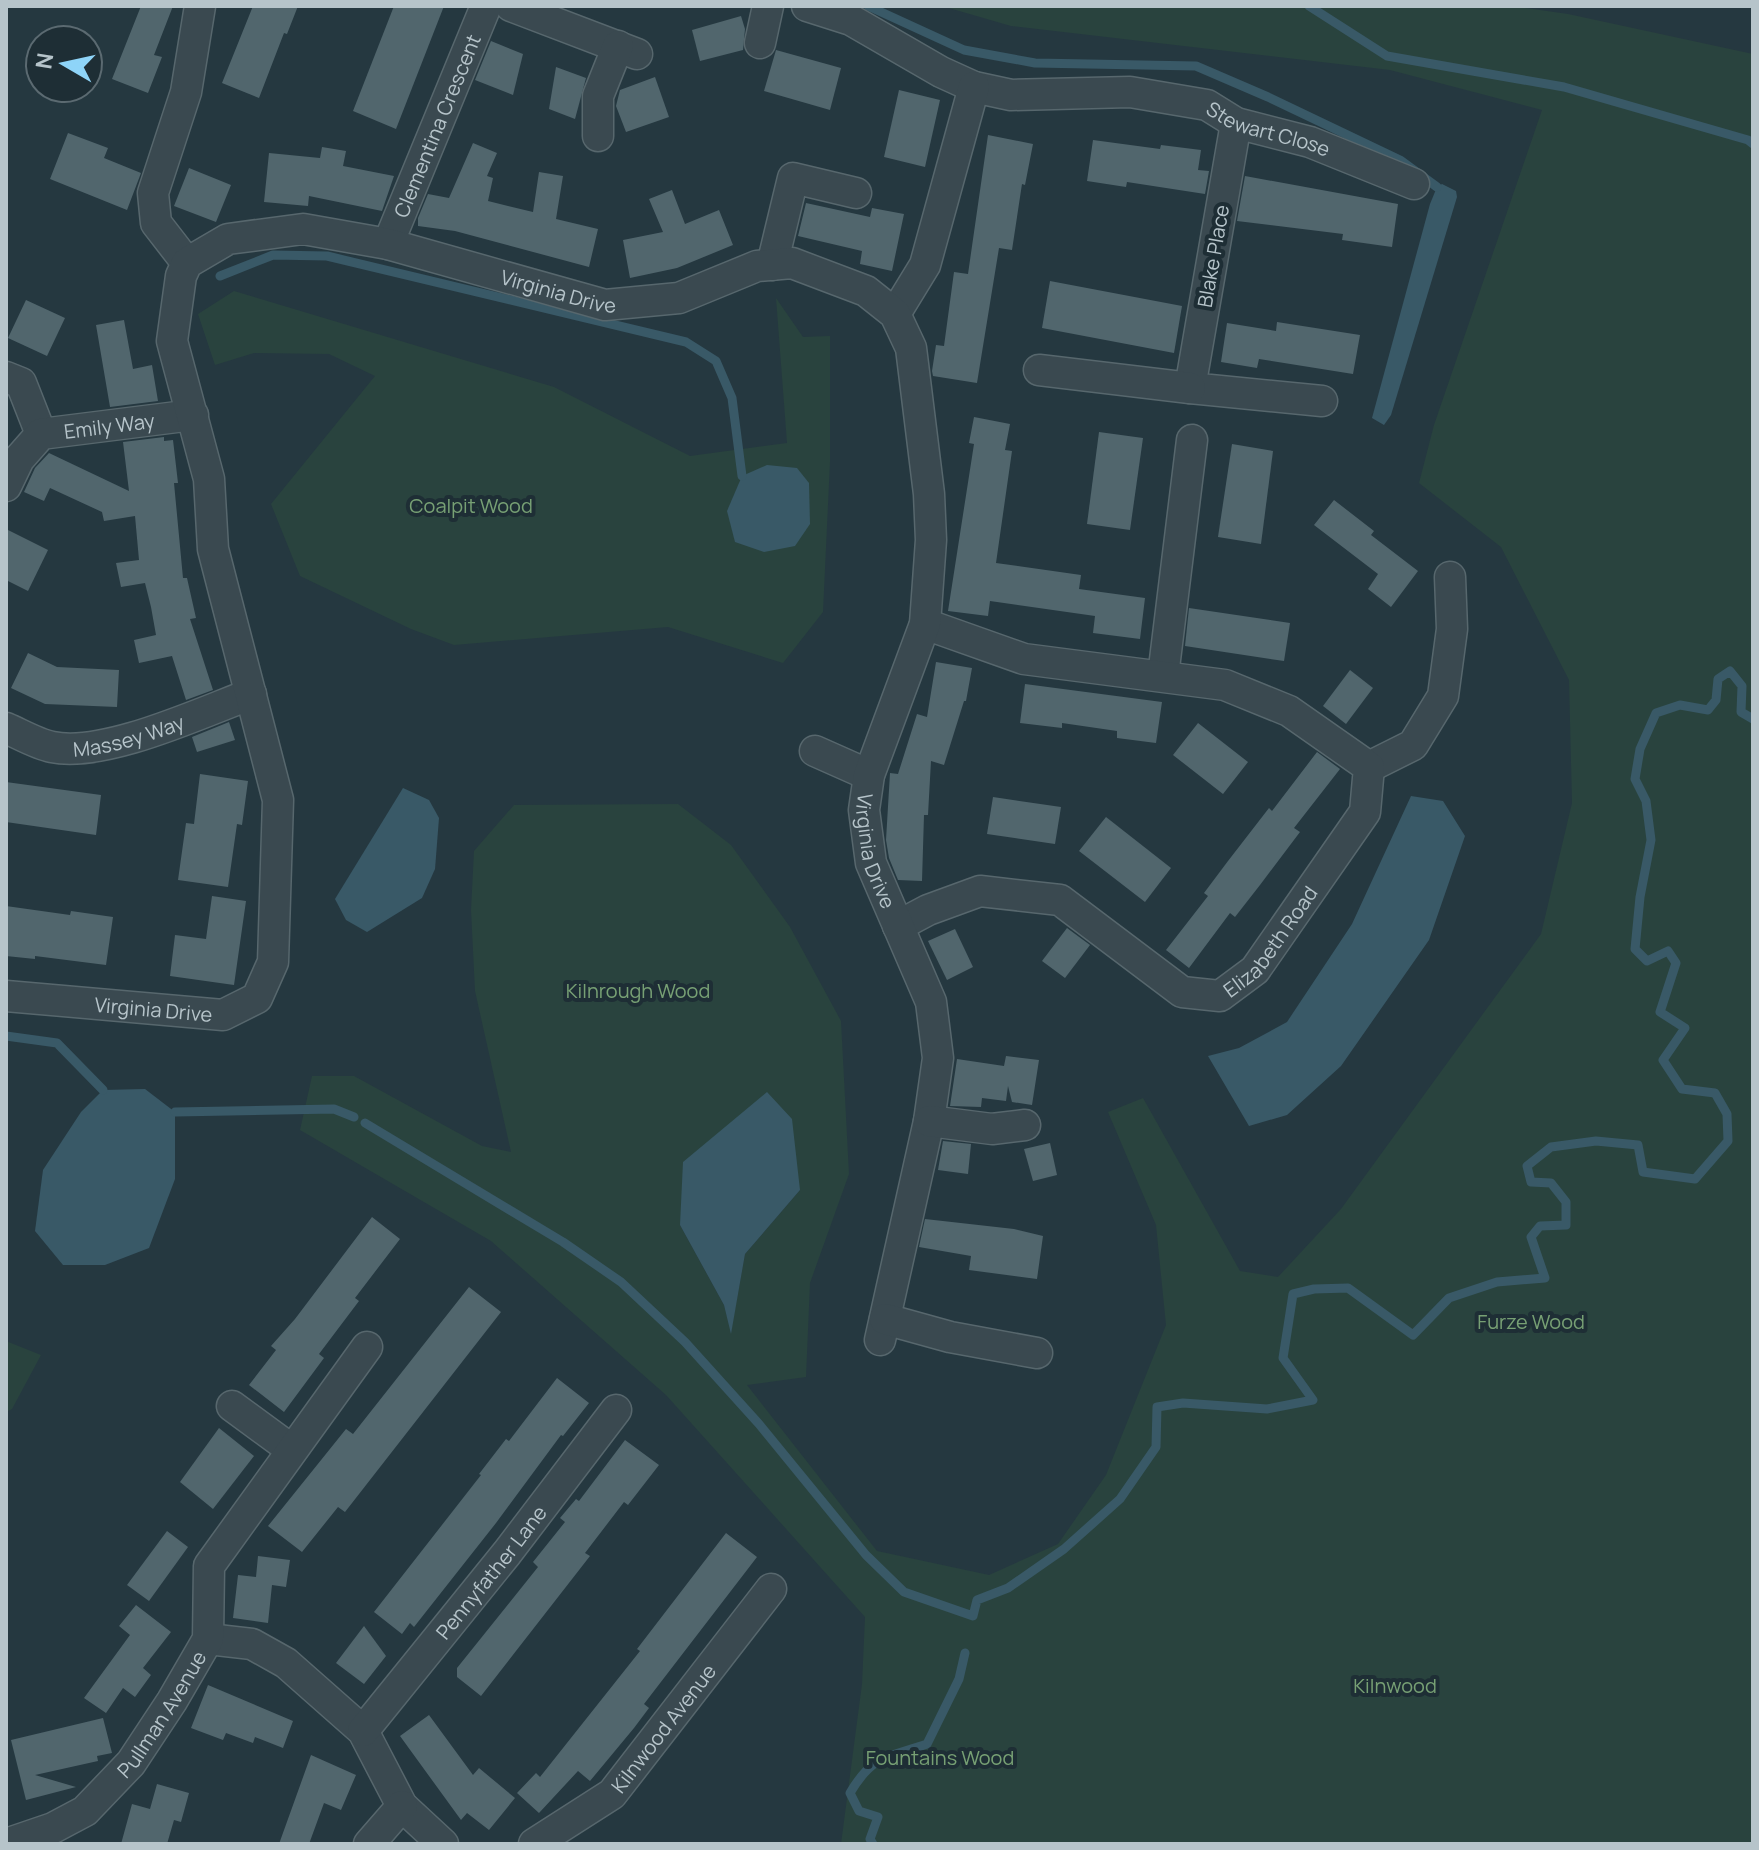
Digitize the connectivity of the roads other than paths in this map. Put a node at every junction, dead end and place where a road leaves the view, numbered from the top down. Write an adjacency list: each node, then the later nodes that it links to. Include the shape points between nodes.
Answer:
1 (200, 6): 13 (street, via 186,92 153,193 156,223)
2 (486, 6): 12 (street, Clementina Crescent)
3 (511, 6): 9 (street, via 627,50 598,96)
4 (768, 6): 6 (street)
5 (807, 6): 7 (street, Stewart Close, via 851,20)
6 (760, 43)
7 (974, 87): 8 (street, Stewart Close, via 1011,95 1130,92 1207,105); 15 (street, via 925,265)
8 (1236, 123): 10 (street, Stewart Close, via 1310,142); 18 (street, Blake Place)
9 (598, 136)
10 (1414, 184)
11 (856, 193): 14 (street, via 793,178)
12 (388, 244): 13 (street, Virginia Drive, via 303,229 228,239); 14 (street, Virginia Drive, via 605,305 679,298 757,266)
13 (187, 263): 20 (street, Virginia Drive, via 172,341)
14 (772, 265): 15 (street, Virginia Drive, via 792,263 866,291)
15 (895, 314): 25 (street, Virginia Drive, via 911,348 929,494)
16 (1039, 370): 18 (street)
17 (6, 377): 21 (street, via 21,383)
18 (1190, 388): 19 (street)
19 (1322, 401)
20 (193, 415): 21 (street, Emily Way); 27 (street, Virginia Drive, via 209,479 213,549)
21 (41, 434): 23 (street, Emily Way, via 19,459)
22 (1192, 440): 26 (street)
23 (6, 486)
24 (1450, 577): 30 (street, via 1452,629 1443,696 1413,745)
25 (925, 624): 26 (street, via 1024,659); 31 (street, Virginia Drive)
26 (1163, 676): 30 (street, via 1225,685 1289,711)
27 (251, 694): 28 (street, Massey Way, via 88,749 52,747); 33 (street, Virginia Drive, via 278,800 273,962 257,998 223,1015)
28 (6, 728)
29 (815, 751): 31 (street)
30 (1369, 767): 32 (street, Elizabeth Road, via 1365,812 1255,970 1220,996 1182,992 1060,900 980,891)
31 (869, 775): 32 (street, Virginia Drive, via 864,810 871,863)
32 (898, 926): 34 (street, Virginia Drive, via 931,1002 938,1058)
33 (6, 996)
34 (929, 1121): 35 (street, via 992,1129); 37 (street, Virginia Drive, via 883,1330)
35 (1025, 1125)
36 (367, 1347): 40 (street, Pullman Avenue)
37 (1037, 1353)
38 (232, 1406): 40 (street)
39 (616, 1410): 43 (street, Pennyfather Lane)
40 (292, 1450): 42 (street, Pullman Avenue, via 209,1566)
41 (771, 1589): 49 (street, Kilnwood Avenue, via 612,1794)
42 (208, 1639): 43 (street, via 252,1644 286,1663); 45 (street, Pullman Avenue, via 131,1763)
43 (363, 1731): 44 (street)
44 (402, 1806): 47 (street); 48 (street)
45 (55, 1836): 46 (street, Pullman Avenue)
46 (6, 1844)
47 (369, 1844)
48 (443, 1844)
49 (534, 1844)

